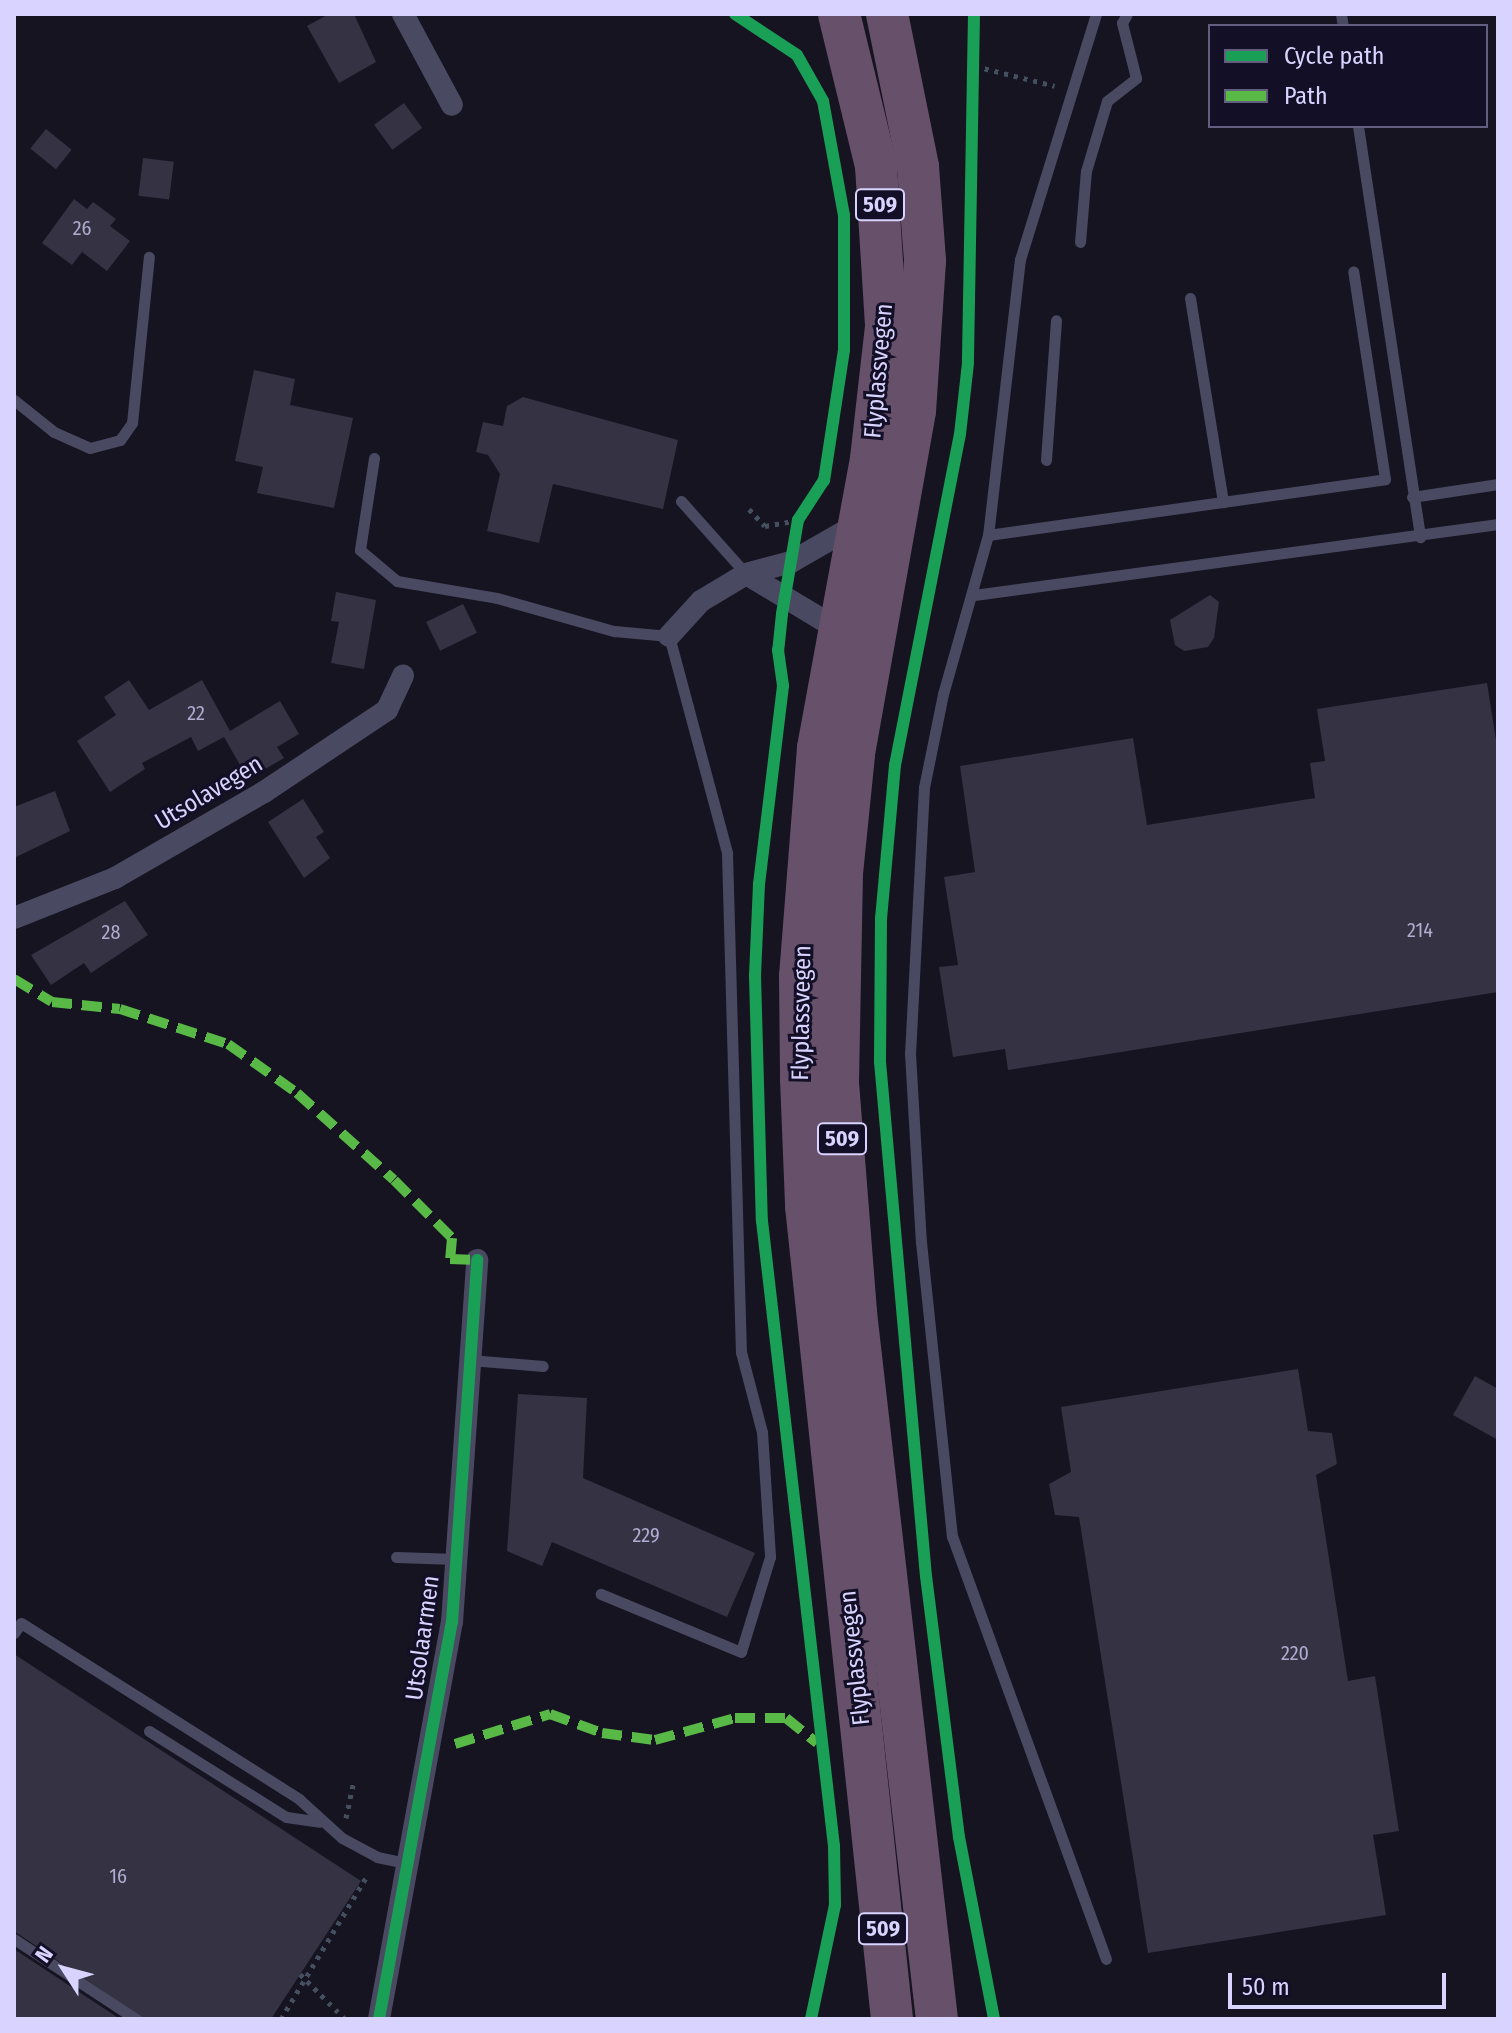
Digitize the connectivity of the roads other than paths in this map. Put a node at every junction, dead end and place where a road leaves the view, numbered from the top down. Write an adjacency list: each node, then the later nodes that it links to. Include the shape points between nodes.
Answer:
1 (403, 14): 6 (street)
2 (839, 14): 20 (highway, Flyplassvegen / 509, via 876,166 885,257 879,401)
3 (887, 14): 45 (highway, Flyplassvegen / 509, via 918,167 925,261 915,411 852,770 842,873 838,1083 856,1313)
4 (1096, 14): 22 (lane, via 1020,259)
5 (1127, 14): 8 (lane, via 1122,23 1136,78 1107,101 1086,171)
6 (452, 105)
7 (1358, 128): 17 (lane)
8 (1080, 242)
9 (149, 257): 13 (lane, via 132,423 120,440 90,448 54,432)
10 (1353, 271): 19 (lane, via 1385,479)
11 (1190, 298): 19 (lane)
12 (1056, 320): 15 (lane)
13 (14, 400)
14 (374, 458): 27 (lane, via 360,550 397,581 497,598 614,631)
15 (1046, 460)
16 (1498, 484): 17 (lane)
17 (1412, 497): 23 (lane)
18 (681, 501): 24 (lane)
19 (1223, 502): 22 (lane)
20 (859, 523): 24 (street, via 791,562); 26 (highway, Flyplassvegen / 509)
21 (1498, 524): 23 (lane)
22 (988, 535): 25 (lane)
23 (1420, 537): 25 (lane)
24 (746, 574): 26 (street); 27 (street, via 701,601)
25 (974, 595): 41 (lane, via 943,694 917,852 910,1053 923,1257 952,1536)
26 (836, 628): 44 (highway, Flyplassvegen / 509, via 807,864 801,1079 806,1206)
27 (669, 636): 35 (lane, via 727,853 741,1352 762,1432 770,1557 741,1652)
28 (403, 675): 29 (street, Utsolavegen, via 387,710 264,792 115,878)
29 (14, 918)
30 (477, 1260): 31 (street, Utsolaarmen)
31 (470, 1360): 32 (lane); 34 (street, Utsolaarmen)
32 (543, 1366)
33 (396, 1557): 34 (lane)
34 (456, 1559): 39 (street, Utsolaarmen, via 452,1622)
35 (601, 1594)
36 (14, 1633): 38 (lane, via 21,1623 299,1799)
37 (149, 1731): 38 (lane, via 286,1817)
38 (320, 1822): 39 (lane, via 370,1853)
39 (406, 1863): 43 (street, Utsolaarmen)
40 (14, 1939): 42 (lane)
41 (1106, 1959)
42 (136, 2019)
43 (379, 2019)
44 (892, 2019)
45 (937, 2019)

